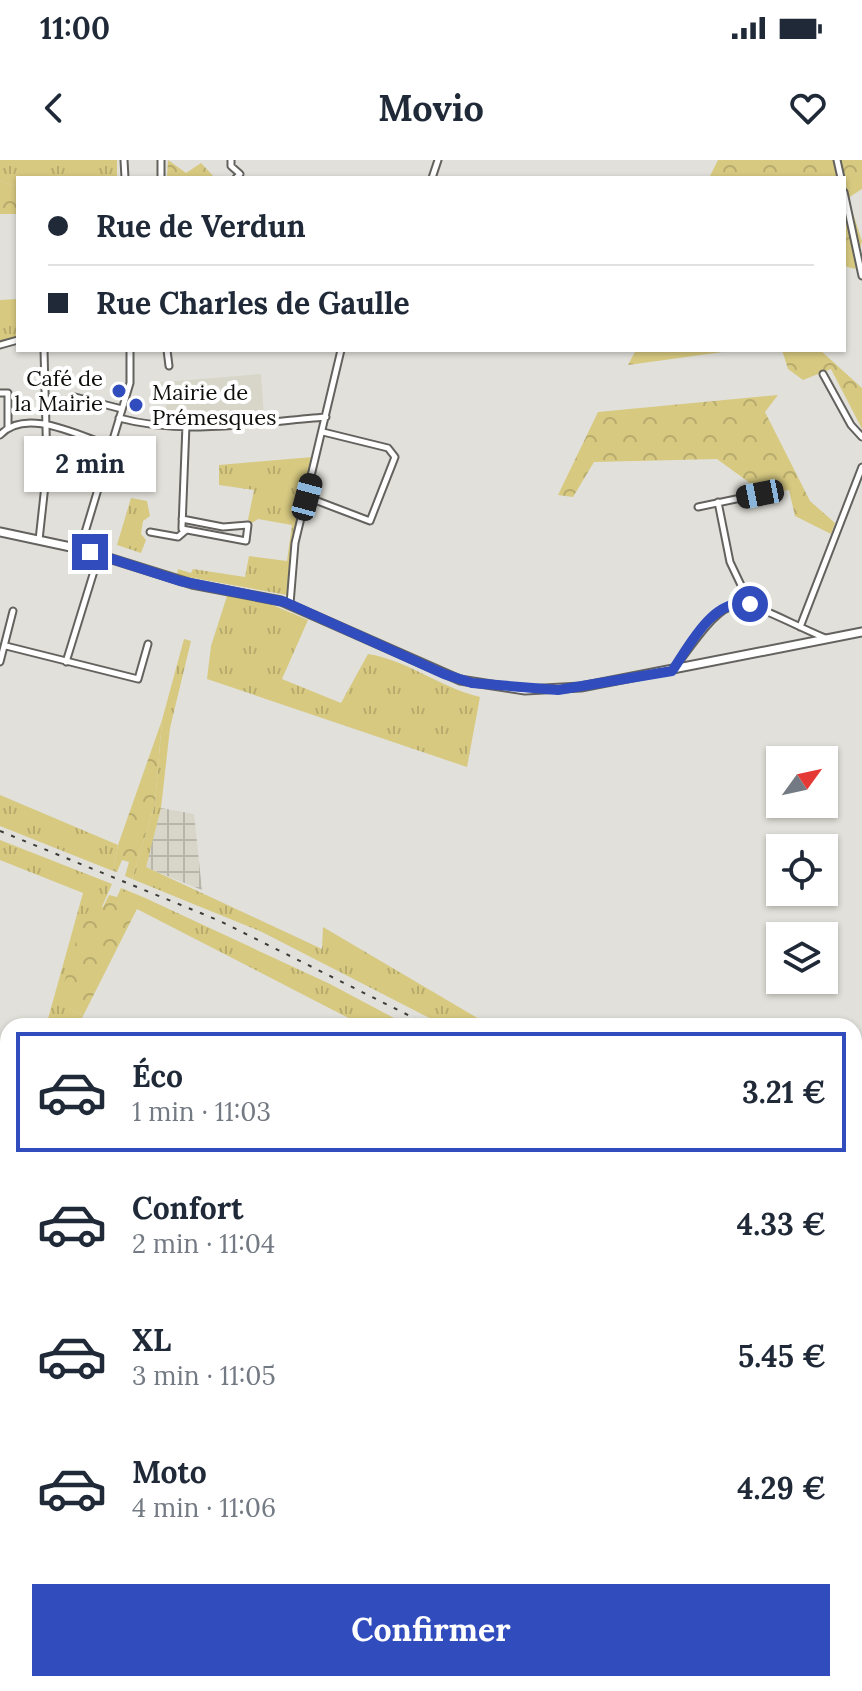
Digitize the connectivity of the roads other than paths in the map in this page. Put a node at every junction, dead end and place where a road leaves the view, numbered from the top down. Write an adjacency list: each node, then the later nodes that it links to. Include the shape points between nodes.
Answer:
1 (231, 160): 2 (street)
2 (238, 176)
3 (846, 201): 4 (street)
4 (862, 276)
5 (44, 352): 16 (street)
6 (130, 352): 13 (street, via 131,379)
7 (167, 352): 9 (street)
8 (341, 352): 14 (street)
9 (169, 366)
10 (823, 374): 21 (street)
11 (0, 393): 18 (street, via 8,393)
12 (75, 397): 13 (street)
13 (122, 409): 15 (street)
14 (326, 417): 17 (street); 19 (street)
15 (119, 418): 17 (street); 22 (street)
16 (46, 425): 18 (street); 22 (street); 23 (street)
17 (186, 425): 30 (street)
18 (8, 427): 20 (street)
19 (323, 432): 27 (street); 27 (street, via 388,448 395,457 370,521)
20 (0, 435)
21 (862, 437)
22 (111, 446): 25 (street)
23 (47, 467): 25 (street); 34 (street)
24 (862, 467): 40 (street)
25 (100, 486): 35 (street)
26 (760, 494): 28 (street)
27 (307, 497): 37 (street, via 294,553)
28 (718, 502): 29 (street); 38 (street, via 728,556)
29 (698, 507)
30 (182, 519): 31 (street); 31 (street, via 223,527 248,525 246,541)
31 (185, 531): 33 (street, via 178,537)
32 (0, 532): 34 (street)
33 (150, 532)
34 (39, 540): 35 (street)
35 (80, 549): 36 (street)
36 (99, 555): 37 (street, via 180,581); 46 (street)
37 (290, 604): 47 (street, via 472,683 558,690)
38 (750, 604): 40 (street); 47 (street, via 718,611)
39 (13, 611): 44 (street)
40 (800, 627): 42 (street)
41 (862, 632): 42 (street)
42 (828, 639): 47 (street)
43 (148, 644): 46 (street, via 138,679)
44 (6, 646): 45 (street); 46 (street)
45 (0, 662)
46 (66, 662)
47 (672, 671)

